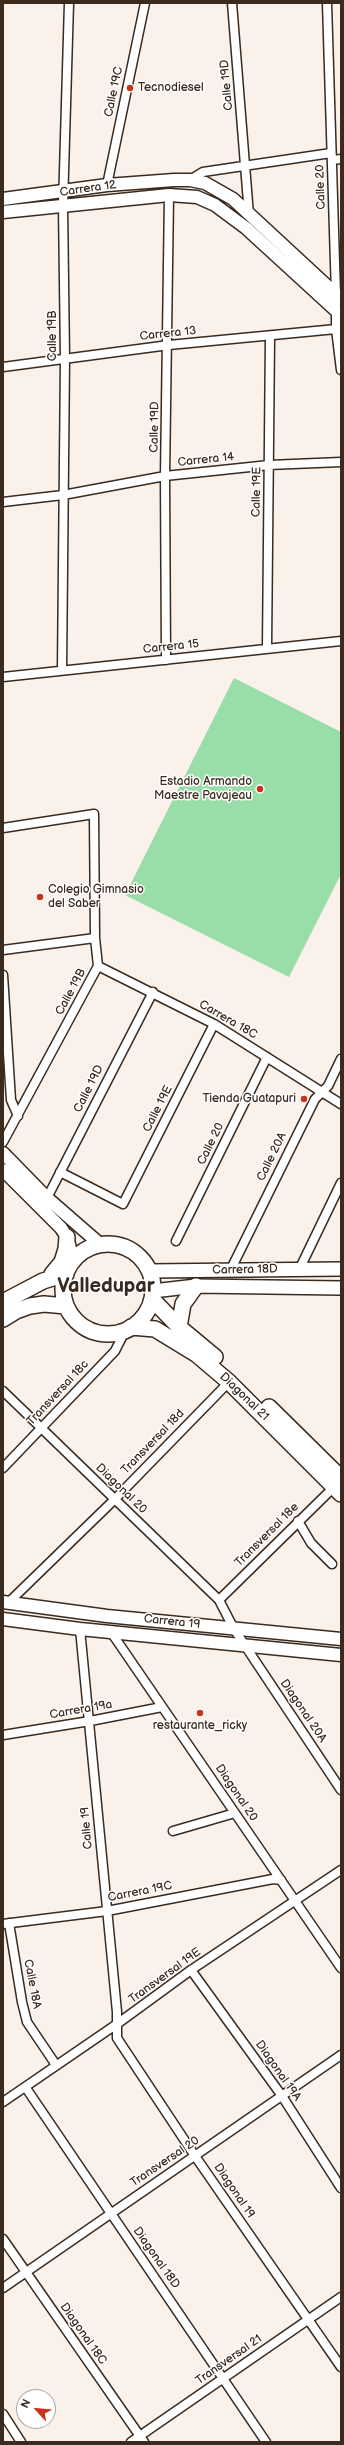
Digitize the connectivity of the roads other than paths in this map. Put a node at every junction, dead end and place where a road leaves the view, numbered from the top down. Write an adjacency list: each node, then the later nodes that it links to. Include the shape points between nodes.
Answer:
1 (69, 3): 10 (street, Calle 19B)
2 (145, 3): 9 (street, Calle 19C)
3 (232, 3): 7 (street, Calle 19D)
4 (328, 3): 5 (street, Calle 20)
5 (331, 156): 6 (street); 7 (street); 16 (street, Calle 20)
6 (341, 159)
7 (246, 164): 8 (street, via 203,172); 15 (street, Calle 19D)
8 (190, 180): 9 (street, Carrera 12); 15 (street, Carrera 12, via 206,183 220,190)
9 (107, 185): 10 (street, Carrera 12)
10 (64, 192): 12 (street, Carrera 12); 13 (street, Calle 19B)
11 (169, 195): 13 (street, Carrera 12); 16 (street, Carrera 12, via 197,197 215,205); 19 (street, Calle 19D)
12 (3, 199)
13 (63, 205): 14 (street, Carrera 12); 20 (street, Calle 19B)
14 (3, 212)
15 (249, 215): 16 (street, Carrera 12)
16 (338, 305): 17 (street, Calle 20)
17 (336, 329): 18 (street, Carrera 13); 22 (street, Calle 20)
18 (270, 337): 19 (street, Carrera 13); 24 (street, Calle 19E)
19 (169, 345): 20 (street, Carrera 13); 25 (street, Calle 19D)
20 (65, 358): 21 (street, Carrera 13); 26 (street, Calle 19B)
21 (3, 367)
22 (341, 370)
23 (341, 462): 24 (street, Carrera 14)
24 (270, 465): 25 (street, Carrera 14); 29 (street, Calle 19E)
25 (165, 476): 26 (street, Carrera 14); 30 (street, Calle 19D)
26 (63, 495): 27 (street, Carrera 14); 31 (street, Calle 19B)
27 (3, 502)
28 (341, 641): 29 (street, Carrera 15)
29 (267, 648): 30 (street, Carrera 15)
30 (166, 660): 31 (street, Carrera 15)
31 (62, 670): 32 (street, Carrera 15)
32 (3, 677)
33 (3, 828): 34 (street, Calle 19B, via 94,814)
34 (95, 938): 35 (street); 36 (street, Calle 19B)
35 (3, 950)
36 (98, 966): 38 (street, Carrera 18C); 44 (street, Calle 19B)
37 (3, 975): 44 (street, via 11,1100)
38 (153, 992): 39 (street, Carrera 18C); 48 (street, Calle 19D)
39 (214, 1024): 40 (street, Carrera 18C); 48 (street, Calle 19E, via 123,1204)
40 (267, 1057): 42 (street, Carrera 18C); 52 (street, Calle 20)
41 (341, 1059): 42 (street, Calle 20A, via 334,1077)
42 (322, 1092): 43 (street, Carrera 18C); 56 (street, Calle 20A, via 315,1099)
43 (341, 1104)
44 (18, 1116): 45 (street, Calle 19B)
45 (3, 1142)
46 (3, 1152): 50 (street)
47 (3, 1170): 51 (street)
48 (60, 1172): 50 (street, Calle 19D)
49 (341, 1183): 57 (street)
50 (47, 1198): 53 (street)
51 (67, 1237): 55 (street, via 71,1252); 59 (highway, via 62,1262 54,1273)
52 (176, 1241)
53 (101, 1245): 55 (highway, via 84,1252); 58 (highway, via 124,1248 138,1257)
54 (341, 1269): 57 (main road, Carrera 18D)
55 (68, 1270): 59 (highway); 64 (highway, via 64,1290)
56 (230, 1270): 57 (main road, Carrera 18D); 58 (main road, Carrera 18D)
57 (299, 1270)
58 (149, 1271): 62 (highway)
59 (43, 1281): 63 (highway)
60 (196, 1286): 61 (main road, Carrera 18D); 62 (main road, Carrera 18D); 66 (highway, via 183,1304)
61 (341, 1288)
62 (152, 1295): 66 (highway, Diagonal 21); 67 (highway, via 141,1320)
63 (3, 1302)
64 (66, 1306): 65 (highway, via 30,1306); 67 (highway, via 72,1316 90,1331 102,1334)
65 (3, 1319)
66 (179, 1327): 72 (highway, Diagonal 21, via 237,1376)
67 (128, 1329): 68 (highway, Diagonal 21, via 150,1328 165,1334 196,1354); 70 (street, Transversal 18c, via 115,1351)
68 (229, 1382): 72 (highway, Diagonal 21); 73 (street, Transversal 18d)
69 (3, 1391): 70 (street, Diagonal 20)
70 (42, 1429): 71 (street, Transversal 18c); 73 (street, Diagonal 20)
71 (3, 1468)
72 (339, 1486): 74 (street, Transversal 18e)
73 (114, 1499): 76 (street, Diagonal 20); 77 (street, Transversal 18d)
74 (298, 1521): 75 (street, via 311,1542); 76 (street, Transversal 18e)
75 (332, 1564)
76 (219, 1600): 80 (street, Diagonal 20)
77 (5, 1602): 80 (street, Carrera 19)
78 (3, 1619): 79 (street, Carrera 19)
79 (80, 1629): 81 (street, Carrera 19); 86 (street, Calle 19)
80 (234, 1629): 82 (street, Carrera 19); 83 (street, Diagonal 20)
81 (111, 1632): 83 (street, Carrera 19); 85 (street, Diagonal 20)
82 (341, 1639)
83 (245, 1646): 84 (street, Carrera 19); 88 (street, Diagonal 20A)
84 (341, 1655)
85 (162, 1706): 86 (street, Carrera 19a); 89 (street, Diagonal 20)
86 (90, 1721): 87 (street, Carrera 19a); 94 (street, Calle 19)
87 (3, 1735)
88 (341, 1790)
89 (235, 1813): 90 (street); 92 (street, Diagonal 20)
90 (173, 1831)
91 (341, 1870): 93 (street, Transversal 19E)
92 (280, 1880): 93 (street, Diagonal 20); 94 (street, Carrera 19C, via 273,1879)
93 (295, 1901): 96 (street, Diagonal 20); 97 (street, Transversal 19E)
94 (107, 1911): 95 (street, Carrera 19C); 98 (street, Calle 19)
95 (6, 1923): 100 (street, Calle 18A, via 27,2022)
96 (341, 1968)
97 (191, 1970): 98 (street, Transversal 19E); 102 (street, Diagonal 19A)
98 (117, 2024): 100 (street, Transversal 19E); 104 (street, Diagonal 19, via 117,2038)
99 (341, 2056): 102 (street, Transversal 20)
100 (56, 2065): 101 (street, Transversal 19E)
101 (26, 2088): 103 (street, Transversal 19E); 106 (street, Diagonal 18D)
102 (282, 2096): 104 (street, Transversal 20); 105 (street, Diagonal 19A)
103 (3, 2102)
104 (195, 2156): 106 (street, Transversal 20); 111 (street, Diagonal 19)
105 (341, 2188)
106 (111, 2214): 108 (street, Transversal 20); 113 (street, Diagonal 18D)
107 (3, 2239): 108 (street, Diagonal 18C)
108 (25, 2273): 109 (street, Transversal 20); 115 (street, Diagonal 18C)
109 (3, 2288)
110 (341, 2297): 111 (street, Transversal 21)
111 (308, 2320): 112 (street, Diagonal 19); 113 (street, Transversal 21)
112 (341, 2367)
113 (224, 2378): 115 (street, Transversal 21); 118 (street, Diagonal 18D)
114 (3, 2414): 116 (street)
115 (142, 2439): 117 (street, Transversal 21)
116 (22, 2442)
117 (131, 2442)
118 (266, 2442)

